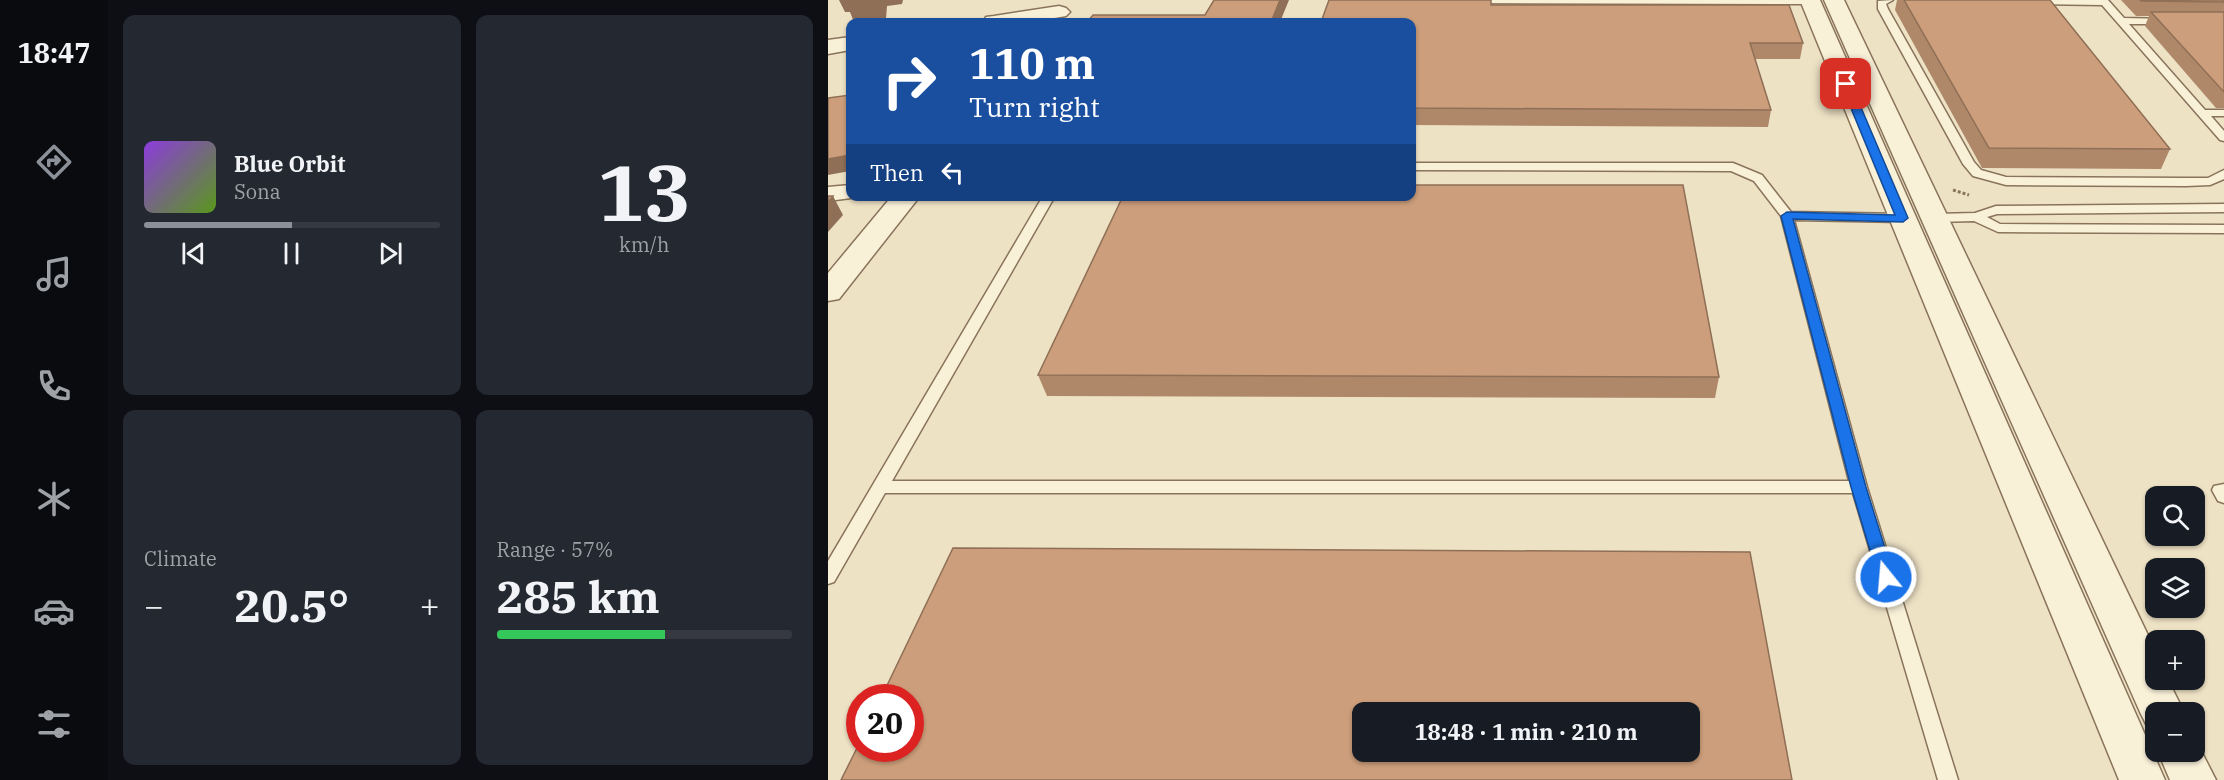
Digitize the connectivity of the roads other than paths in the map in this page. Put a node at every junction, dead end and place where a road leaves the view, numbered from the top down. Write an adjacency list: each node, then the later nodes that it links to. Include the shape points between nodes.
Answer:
1 (1464, 0): 2 (lane)
2 (1818, 0): 25 (street); 26 (street)
3 (1887, 0): 4 (lane); 17 (lane, via 1881,3 1883,9 1977,173 2006,181 2186,182 2210,181)
4 (1900, 0)
5 (2025, 1): 6 (lane)
6 (2104, 1): 9 (lane)
7 (1060, 12): 8 (street)
8 (1020, 18)
9 (2122, 21): 10 (lane); 13 (lane)
10 (2177, 21)
11 (846, 45): 12 (street)
12 (828, 47)
13 (2202, 113): 14 (lane); 15 (lane)
14 (2224, 113)
15 (2224, 138)
16 (1416, 167): 23 (lane, via 1733,168 1758,178)
17 (2224, 174)
18 (846, 192): 19 (street)
19 (828, 194)
20 (904, 201): 28 (street)
21 (1046, 201): 29 (lane)
22 (2224, 208): 24 (lane, via 1996,210)
23 (1787, 216): 25 (lane); 30 (lane)
24 (1976, 217): 26 (lane); 27 (lane, via 1998,228)
25 (1903, 218): 26 (street); 37 (street)
26 (1936, 218): 34 (street)
27 (2224, 229)
28 (828, 292)
29 (880, 487): 30 (lane); 33 (lane)
30 (1859, 487): 36 (lane)
31 (2224, 490): 32 (lane, via 2220,490)
32 (2224, 497)
33 (828, 577)
34 (2157, 702)
35 (2185, 762): 38 (street)
36 (1948, 780)
37 (2142, 780)
38 (2193, 780)

